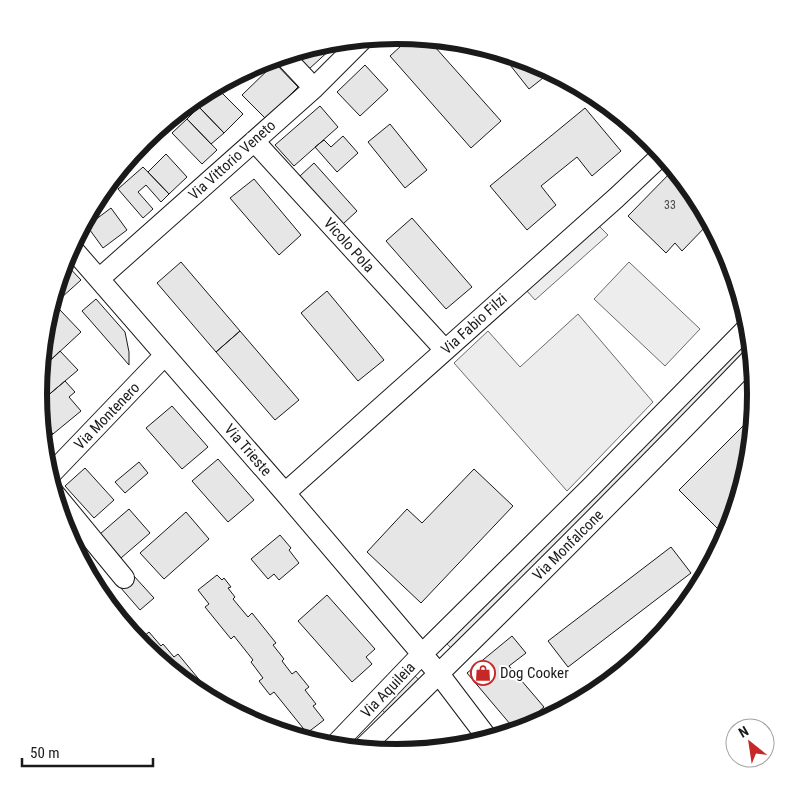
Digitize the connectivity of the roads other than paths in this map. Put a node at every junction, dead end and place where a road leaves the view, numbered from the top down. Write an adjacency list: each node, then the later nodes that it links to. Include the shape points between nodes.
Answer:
1 (355, 47): 3 (street, Via Vittorio Veneto)
2 (289, 61): 3 (street)
3 (314, 88): 4 (street, Via Vittorio Veneto)
4 (254, 141): 7 (street, Via Vittorio Veneto); 9 (street, Vicolo Pola)
5 (657, 159): 9 (street, Via Fabio Filzi)
6 (77, 254): 7 (street, Via Trieste)
7 (98, 279): 10 (street, Via Trieste)
8 (742, 333): 16 (street, Via Monfalcone)
9 (445, 350): 13 (street, Via Fabio Filzi)
10 (165, 355): 12 (street, Via Montenero); 13 (street, Via Trieste)
11 (746, 364): 17 (street, Via Monfalcone)
12 (56, 469)
13 (285, 493): 16 (street, Via Trieste)
14 (66, 508): 15 (street)
15 (124, 578)
16 (422, 654): 17 (street, Via Trieste); 19 (street, Via Aquileia)
17 (439, 674): 18 (street); 20 (street, Via Aquileia)
18 (484, 733)
19 (340, 739)
20 (369, 743)

